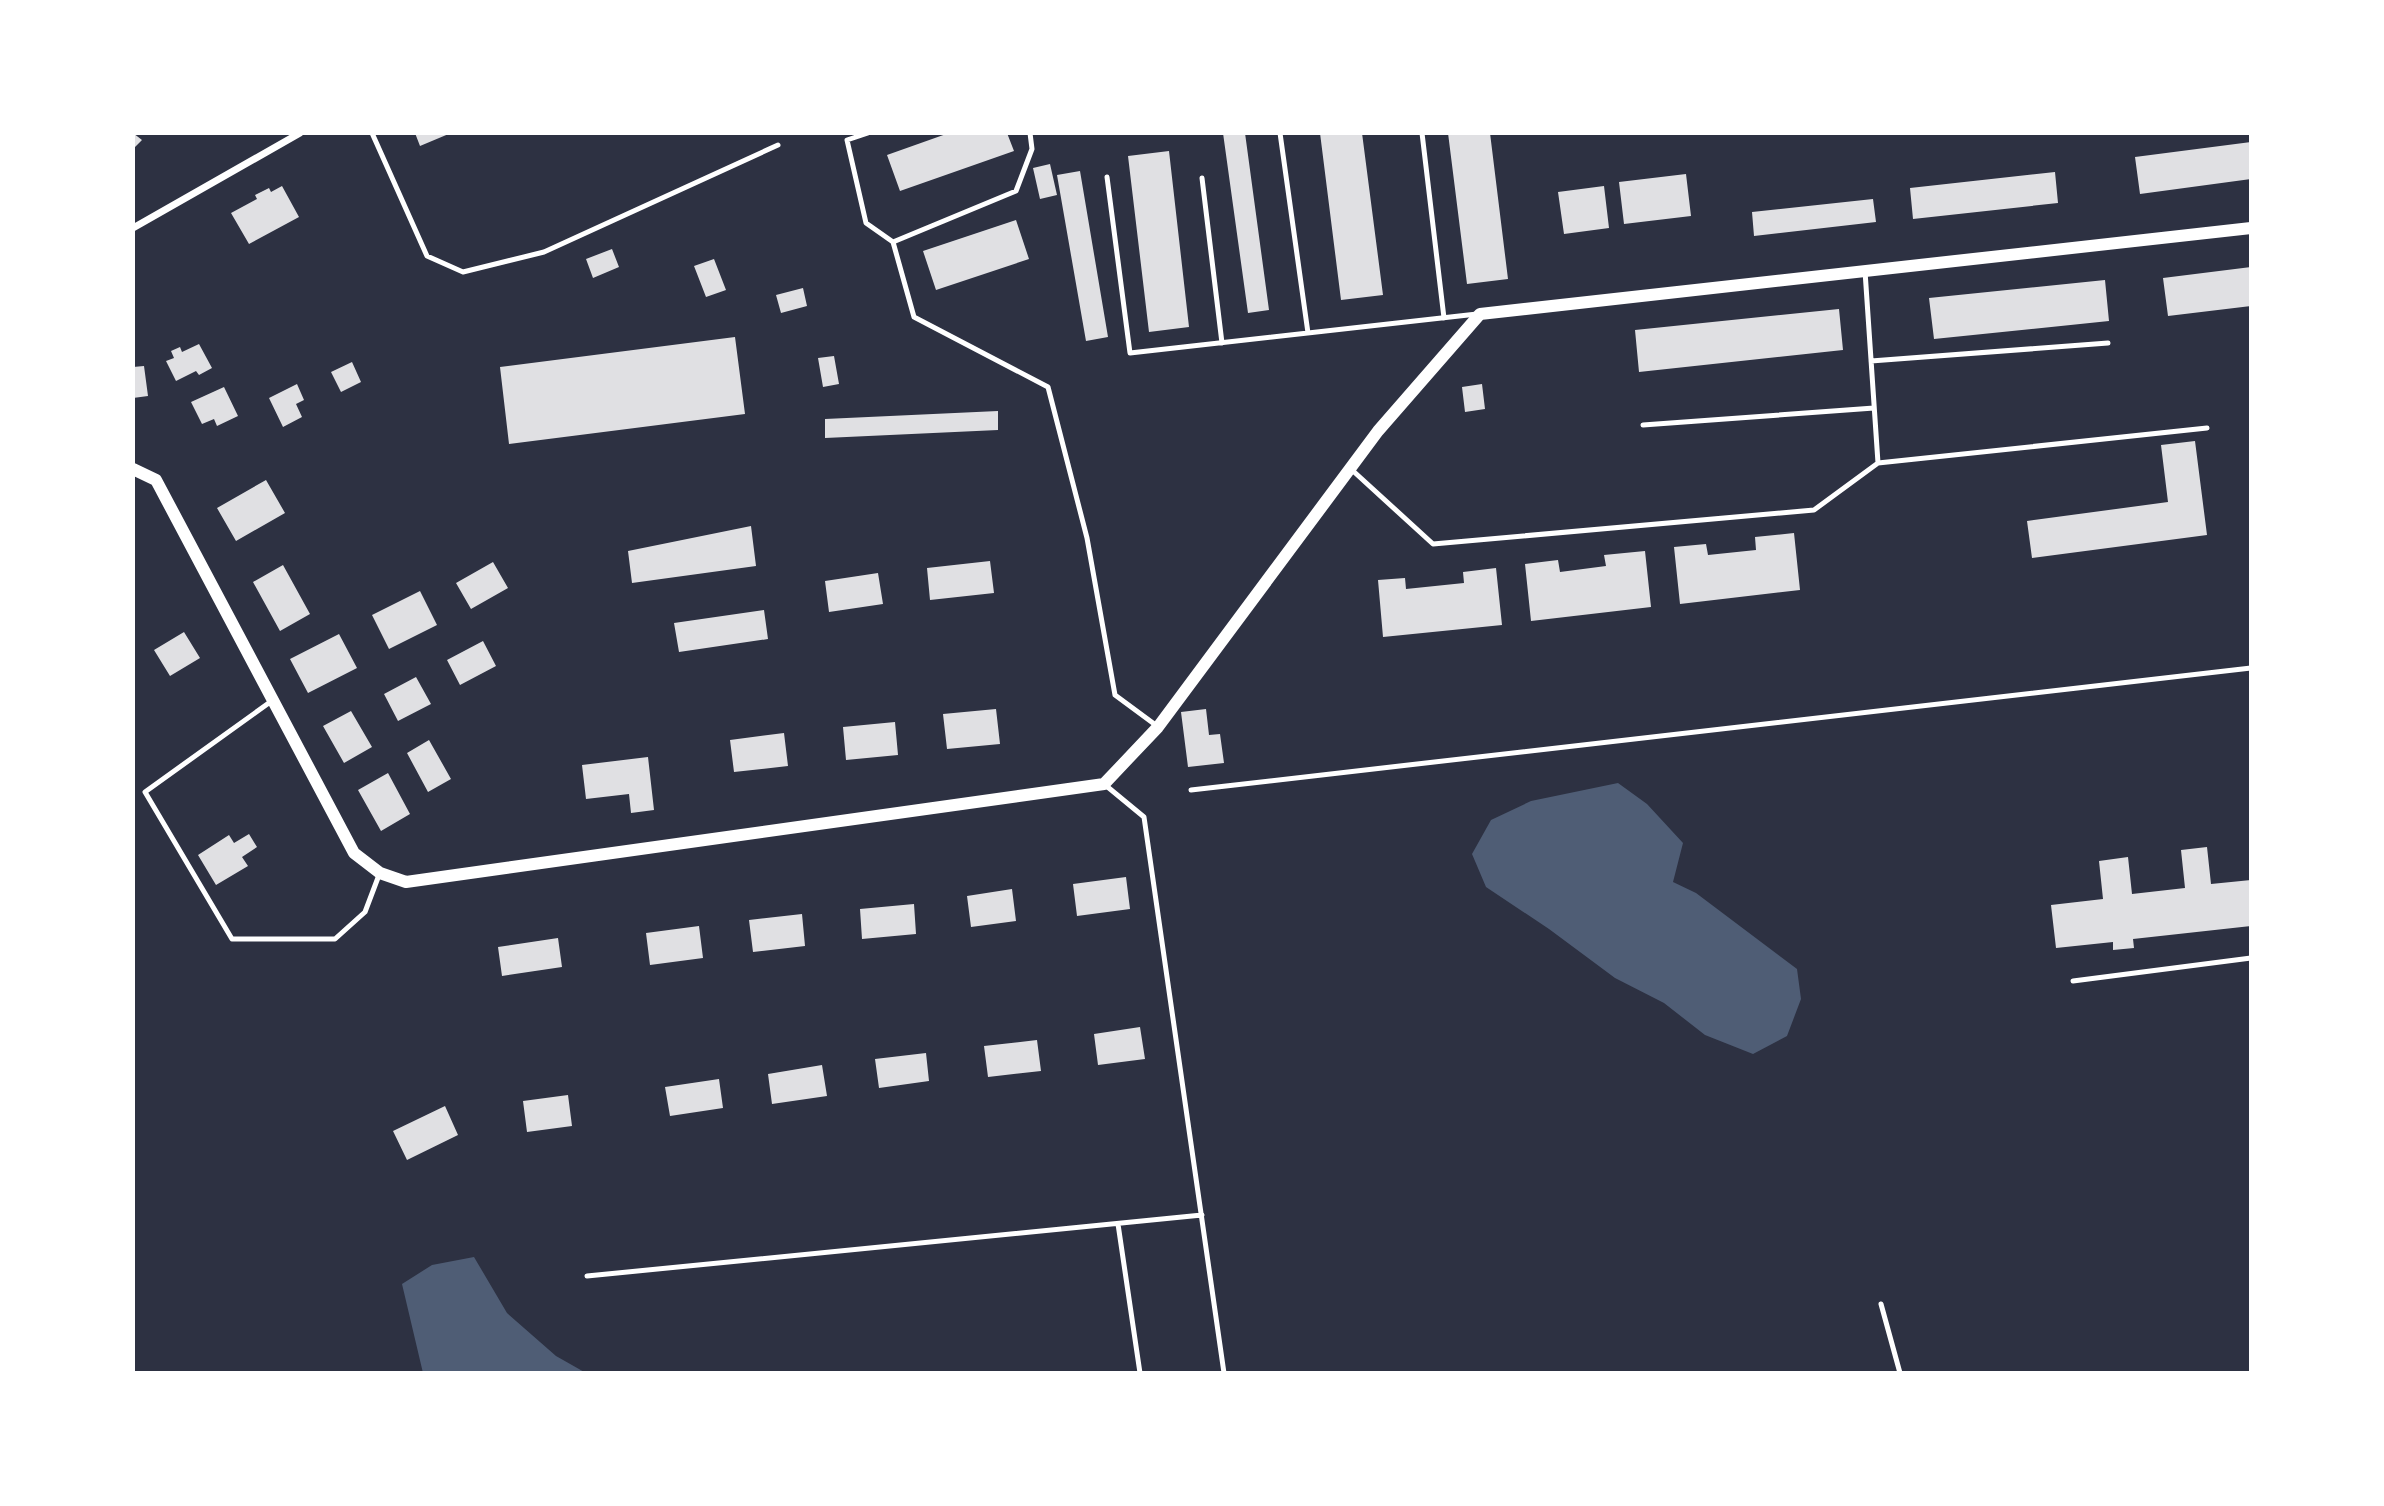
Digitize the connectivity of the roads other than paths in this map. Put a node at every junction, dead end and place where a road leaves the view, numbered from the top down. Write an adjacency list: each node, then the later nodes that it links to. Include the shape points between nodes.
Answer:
1 (300, 133): 10 (street)
2 (372, 133): 7 (lane, via 427,256 463,272 544,252)
3 (868, 133): 12 (lane, via 847,140 866,223)
4 (1030, 133): 12 (lane, via 1032,149 1016,191)
5 (1280, 133): 16 (lane)
6 (1422, 133): 15 (lane)
7 (778, 145)
8 (1107, 177): 17 (lane, via 1130,353)
9 (1202, 177): 17 (lane)
10 (133, 228)
11 (2251, 228): 13 (street)
12 (893, 242): 28 (lane, via 914,317 1048,387 1087,538 1115,695)
13 (1865, 271): 14 (street); 19 (lane)
14 (1480, 314): 15 (lane); 24 (street)
15 (1444, 318): 16 (lane)
16 (1308, 333): 17 (lane)
17 (1222, 343)
18 (2108, 343): 19 (lane)
19 (1871, 361): 20 (lane)
20 (1874, 408): 21 (lane); 23 (lane)
21 (1643, 425)
22 (2207, 428): 23 (lane)
23 (1878, 464): 24 (lane, via 1814,510 1433,544)
24 (1350, 468): 28 (street)
25 (133, 469): 27 (street, via 156,480)
26 (2251, 668): 30 (lane)
27 (273, 700): 31 (street, via 354,853); 31 (lane, via 145,792 232,939 335,939 365,912)
28 (1158, 727): 29 (street)
29 (1104, 784): 31 (street, via 406,882); 34 (lane, via 1144,817)
30 (1191, 790)
31 (380, 873)
32 (2251, 958): 33 (lane)
33 (2073, 981)
34 (1202, 1215): 35 (lane); 39 (lane)
35 (1118, 1224): 36 (lane); 38 (lane)
36 (587, 1276)
37 (1881, 1304): 40 (lane)
38 (1140, 1373)
39 (1224, 1373)
40 (1900, 1373)

